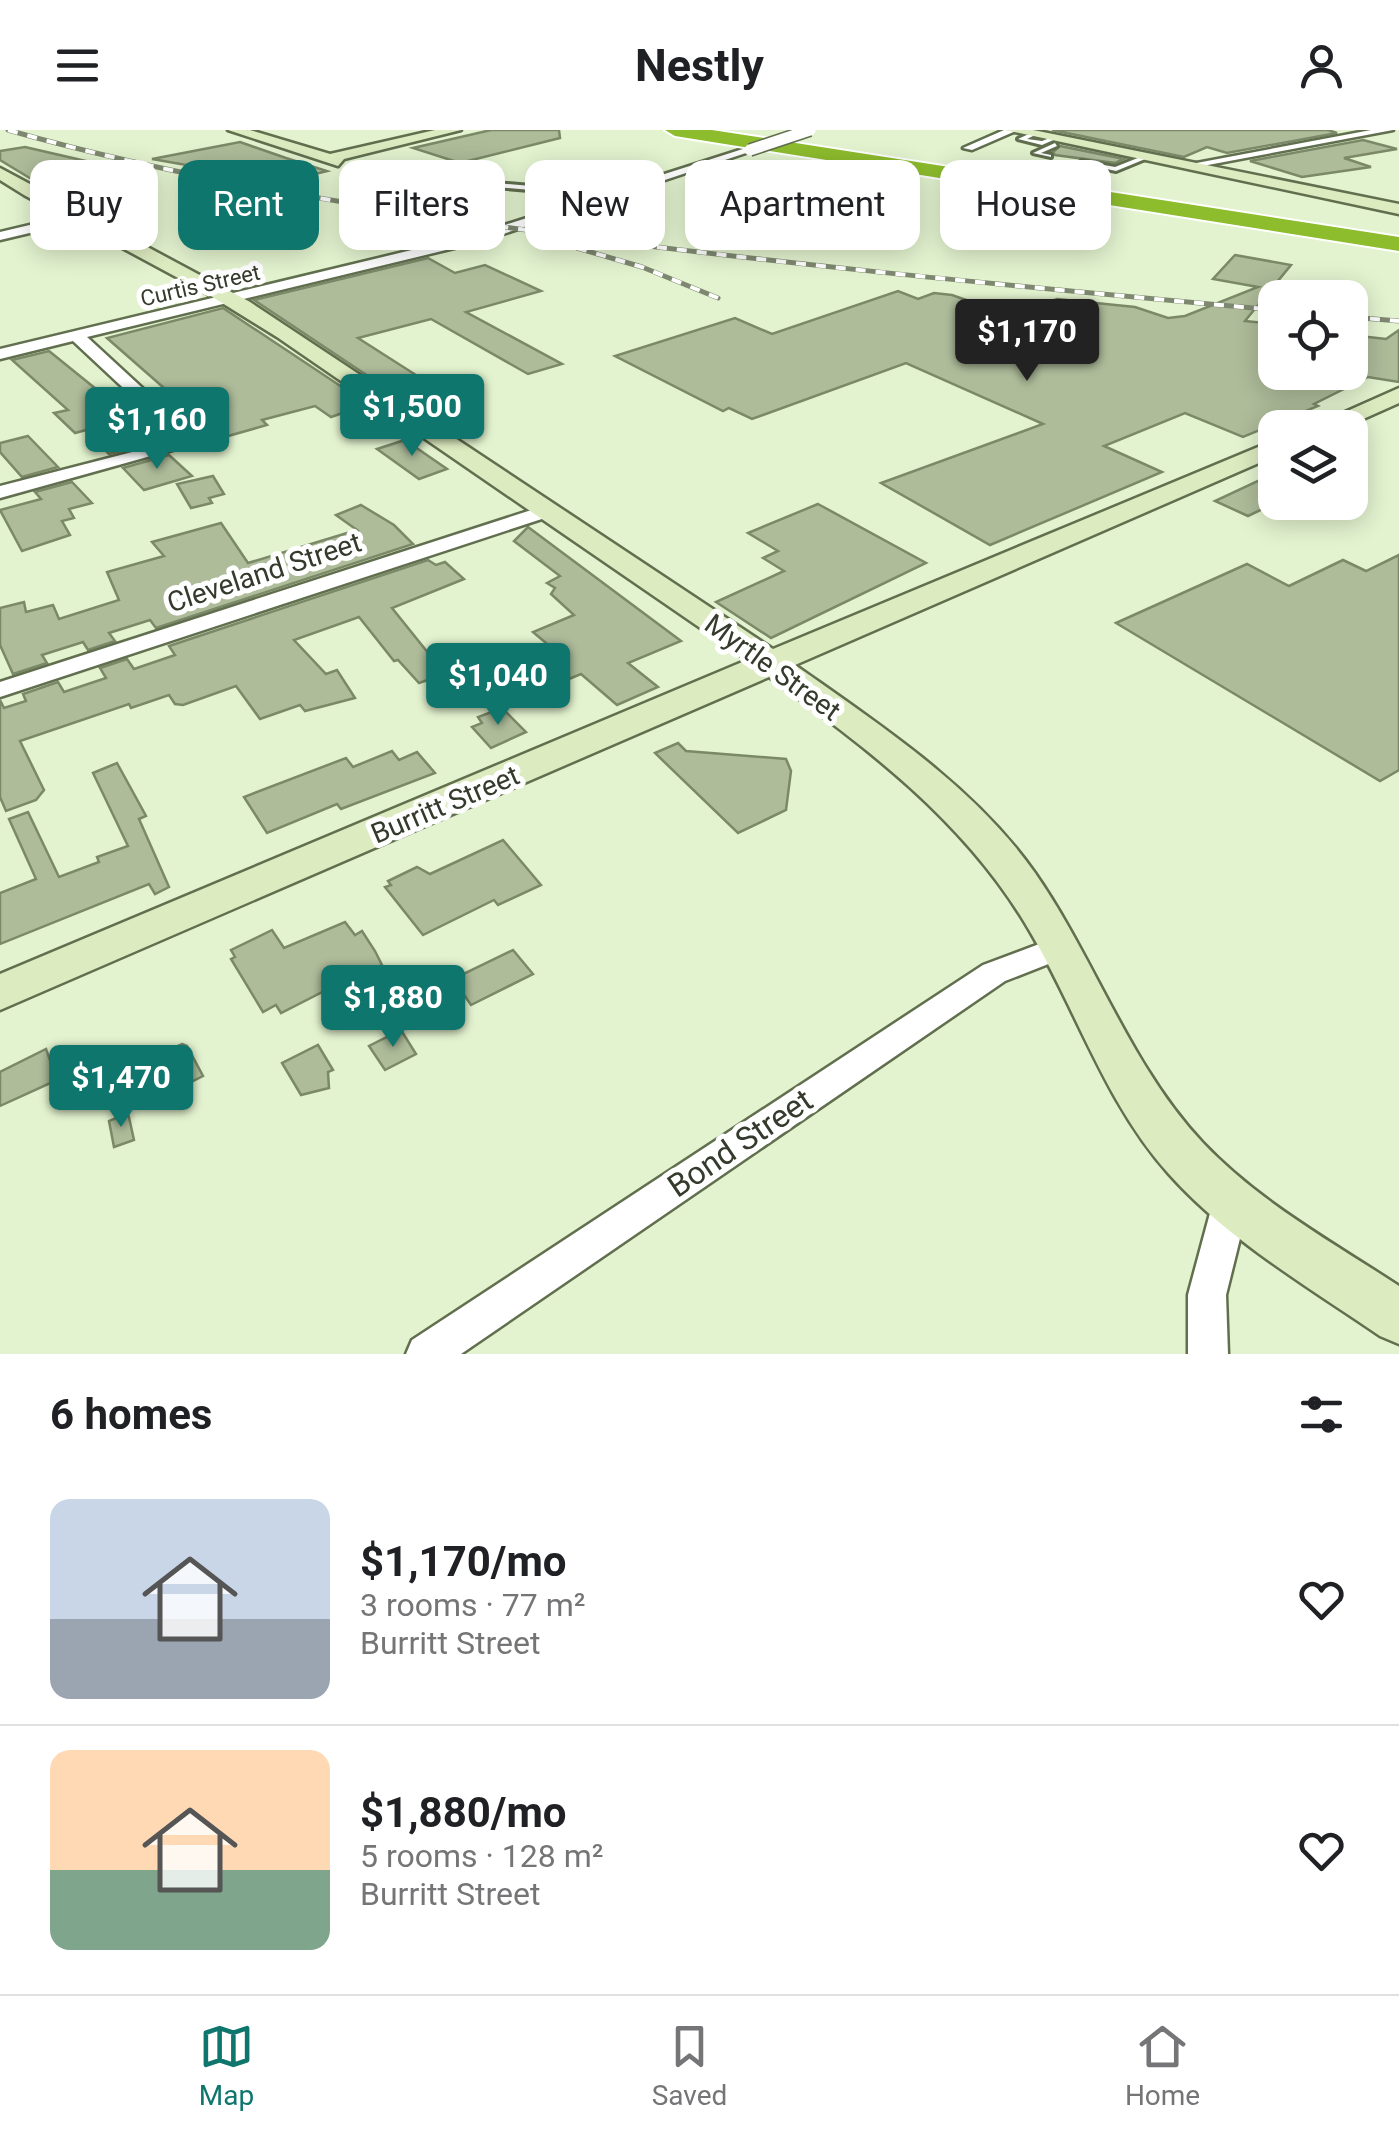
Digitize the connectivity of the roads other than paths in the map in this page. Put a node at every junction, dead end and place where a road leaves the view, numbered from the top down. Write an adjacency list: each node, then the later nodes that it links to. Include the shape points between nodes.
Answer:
1 (235, 130): 2 (street, via 332,160)
2 (454, 130)
3 (676, 130): 22 (highway)
4 (774, 130): 19 (highway)
5 (810, 130): 15 (street, Curtis Street, bridge)
6 (1012, 130): 8 (street); 9 (street)
7 (1388, 130): 12 (street)
8 (1061, 139): 10 (lane, via 1036,153); 11 (street)
9 (968, 148)
10 (1049, 156)
11 (1148, 156): 12 (street); 13 (lane)
12 (1192, 165): 17 (street)
13 (1111, 169)
14 (0, 174): 16 (street, Myrtle Street)
15 (665, 178)
16 (30, 192)
17 (1399, 208)
18 (525, 223): 24 (street, Curtis Street)
19 (1399, 226)
20 (30, 228): 21 (street)
21 (0, 236)
22 (1399, 244)
23 (134, 250): 24 (street, Myrtle Street)
24 (230, 299): 25 (street, Curtis Street); 31 (street, Myrtle Street)
25 (76, 335): 26 (street, Curtis Street); 30 (street, via 192,442)
26 (0, 354)
27 (1399, 395): 28 (street)
28 (1364, 410)
29 (1258, 454): 32 (street, Burritt Street)
30 (0, 492)
31 (547, 511): 32 (street, Myrtle Street); 33 (street, Cleveland Street)
32 (773, 664): 34 (street, Myrtle Street, via 942,796 1002,852); 35 (street, Burritt Street)
33 (0, 690)
34 (1063, 946): 36 (street, Myrtle Street, via 1164,1132); 38 (street, Bond Street, via 994,973)
35 (0, 993)
36 (1232, 1202): 37 (street, Myrtle Street); 39 (street, via 1207,1294)
37 (1399, 1317)
38 (426, 1354)
39 (1208, 1354)

